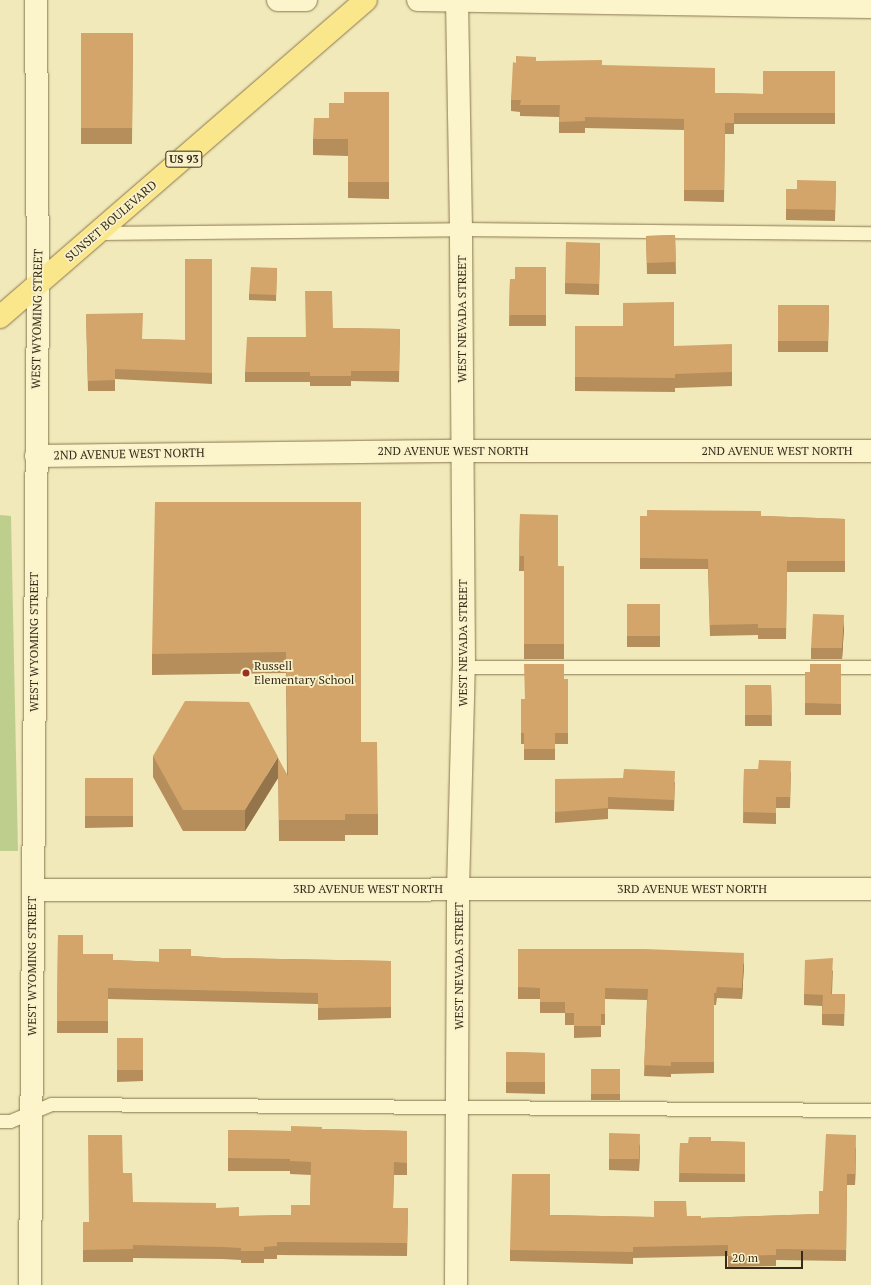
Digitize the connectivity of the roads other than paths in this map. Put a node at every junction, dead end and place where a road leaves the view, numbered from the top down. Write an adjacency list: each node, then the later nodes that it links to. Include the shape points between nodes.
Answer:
1 (36, 0): 11 (street, WEST WYOMING STREET)
2 (278, 0): 3 (street)
3 (306, 0)
4 (366, 0): 9 (main road, SUNSET BOULEVARD / US 93)
5 (418, 0): 6 (street)
6 (457, 1): 7 (street); 8 (street, WEST NEVADA STREET)
7 (871, 7)
8 (461, 229): 9 (lane); 10 (lane); 13 (street, WEST NEVADA STREET)
9 (98, 233): 11 (main road, SUNSET BOULEVARD / US 93)
10 (871, 233)
11 (38, 283): 12 (main road, SUNSET BOULEVARD / US 93); 15 (street, WEST WYOMING STREET)
12 (0, 317)
13 (462, 451): 14 (street, 2ND AVENUE WEST NORTH); 15 (street, 2ND AVENUE WEST NORTH); 16 (street, WEST NEVADA STREET)
14 (871, 451)
15 (36, 456): 20 (street, WEST WYOMING STREET)
16 (464, 666): 17 (lane); 18 (street, WEST NEVADA STREET)
17 (871, 667)
18 (458, 889): 19 (street, 3RD AVENUE WEST NORTH); 20 (street, 3RD AVENUE WEST NORTH); 21 (street, WEST NEVADA STREET)
19 (871, 889)
20 (33, 890): 23 (street, WEST WYOMING STREET)
21 (459, 1109): 22 (lane); 23 (lane, via 51,1104); 26 (street, WEST NEVADA STREET)
22 (871, 1110)
23 (31, 1113): 24 (lane, via 10,1121); 25 (street, WEST WYOMING STREET)
24 (0, 1121)
25 (30, 1285)
26 (456, 1285)

